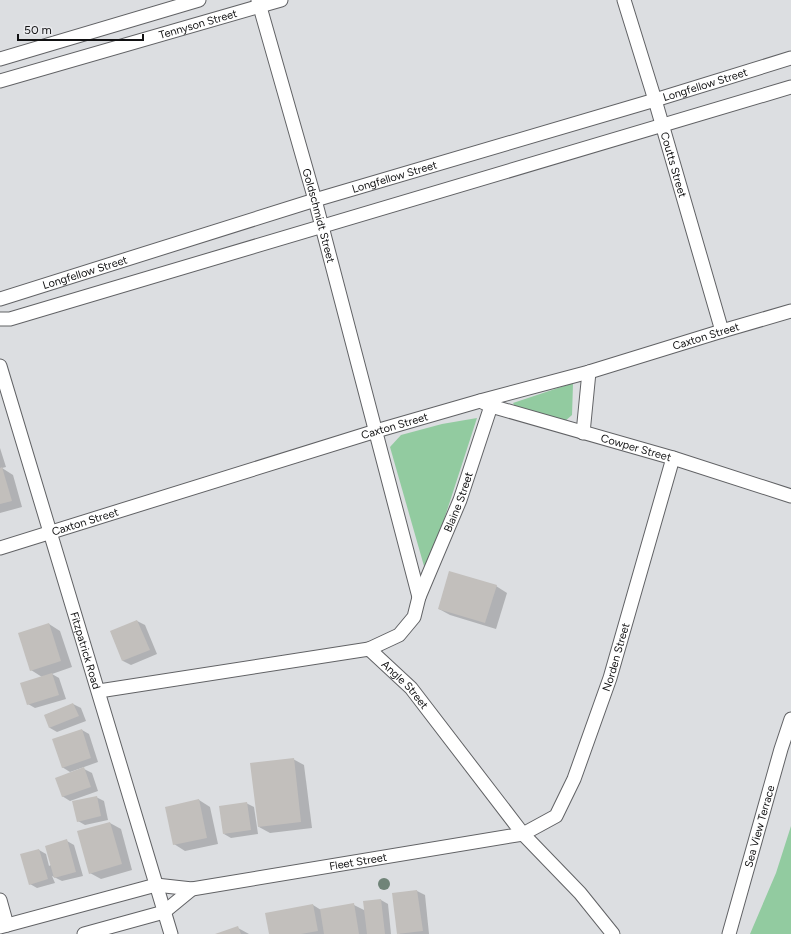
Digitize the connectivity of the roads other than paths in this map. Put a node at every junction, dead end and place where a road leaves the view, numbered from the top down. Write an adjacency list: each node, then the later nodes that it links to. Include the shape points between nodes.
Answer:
1 (199, 0): 6 (street, Tennyson Street)
2 (281, 0): 4 (street, Tennyson Street)
3 (624, 0): 9 (street, Coutts Street)
4 (259, 3): 7 (street, Tennyson Street); 11 (street, Goldschmidt Street)
5 (791, 58): 9 (street, Longfellow Street)
6 (0, 60)
7 (0, 81)
8 (791, 87): 10 (street)
9 (655, 100): 10 (street, Coutts Street); 11 (street, Longfellow Street)
10 (662, 125): 12 (street); 16 (street, Coutts Street)
11 (315, 200): 12 (street, Goldschmidt Street); 13 (street, Longfellow Street)
12 (322, 227): 15 (street, via 10,319); 20 (street, Goldschmidt Street)
13 (0, 299)
14 (791, 312): 16 (street, Caxton Street)
15 (0, 319)
16 (722, 331): 18 (street, Caxton Street)
17 (0, 366): 24 (street, Fitzpatrick Road)
18 (589, 372): 19 (street, Caxton Street); 21 (street)
19 (485, 403): 20 (street, Caxton Street); 21 (street, Cowper Street); 26 (street, Blaine Street, via 460,500)
20 (376, 431): 24 (street, Caxton Street); 26 (street, Blaine Street)
21 (583, 432): 22 (street, Cowper Street)
22 (673, 458): 23 (street, Cowper Street); 30 (street, Norden Street, via 610,678 574,779 556,816)
23 (791, 496)
24 (50, 532): 25 (street, Caxton Street); 28 (street, Fitzpatrick Road)
25 (0, 548)
26 (419, 597): 27 (street, Blaine Street, via 414,617 399,635)
27 (369, 649): 28 (street); 30 (street, Angle Street, via 411,688)
28 (99, 691): 31 (street, Fitzpatrick Road)
29 (791, 719): 39 (street, Sea View Terrace)
30 (524, 834): 32 (street, Fleet Street); 38 (street, Angle Street, via 580,893)
31 (156, 885): 32 (street, Fleet Street); 34 (street, Fitzpatrick Road); 35 (street, Fleet Street)
32 (192, 889): 34 (street, Fleet Street)
33 (0, 900): 35 (street)
34 (164, 912): 36 (street, Fleet Street); 37 (street, Fitzpatrick Road)
35 (4, 926)
36 (84, 934)
37 (171, 934)
38 (613, 934)
39 (729, 934)

